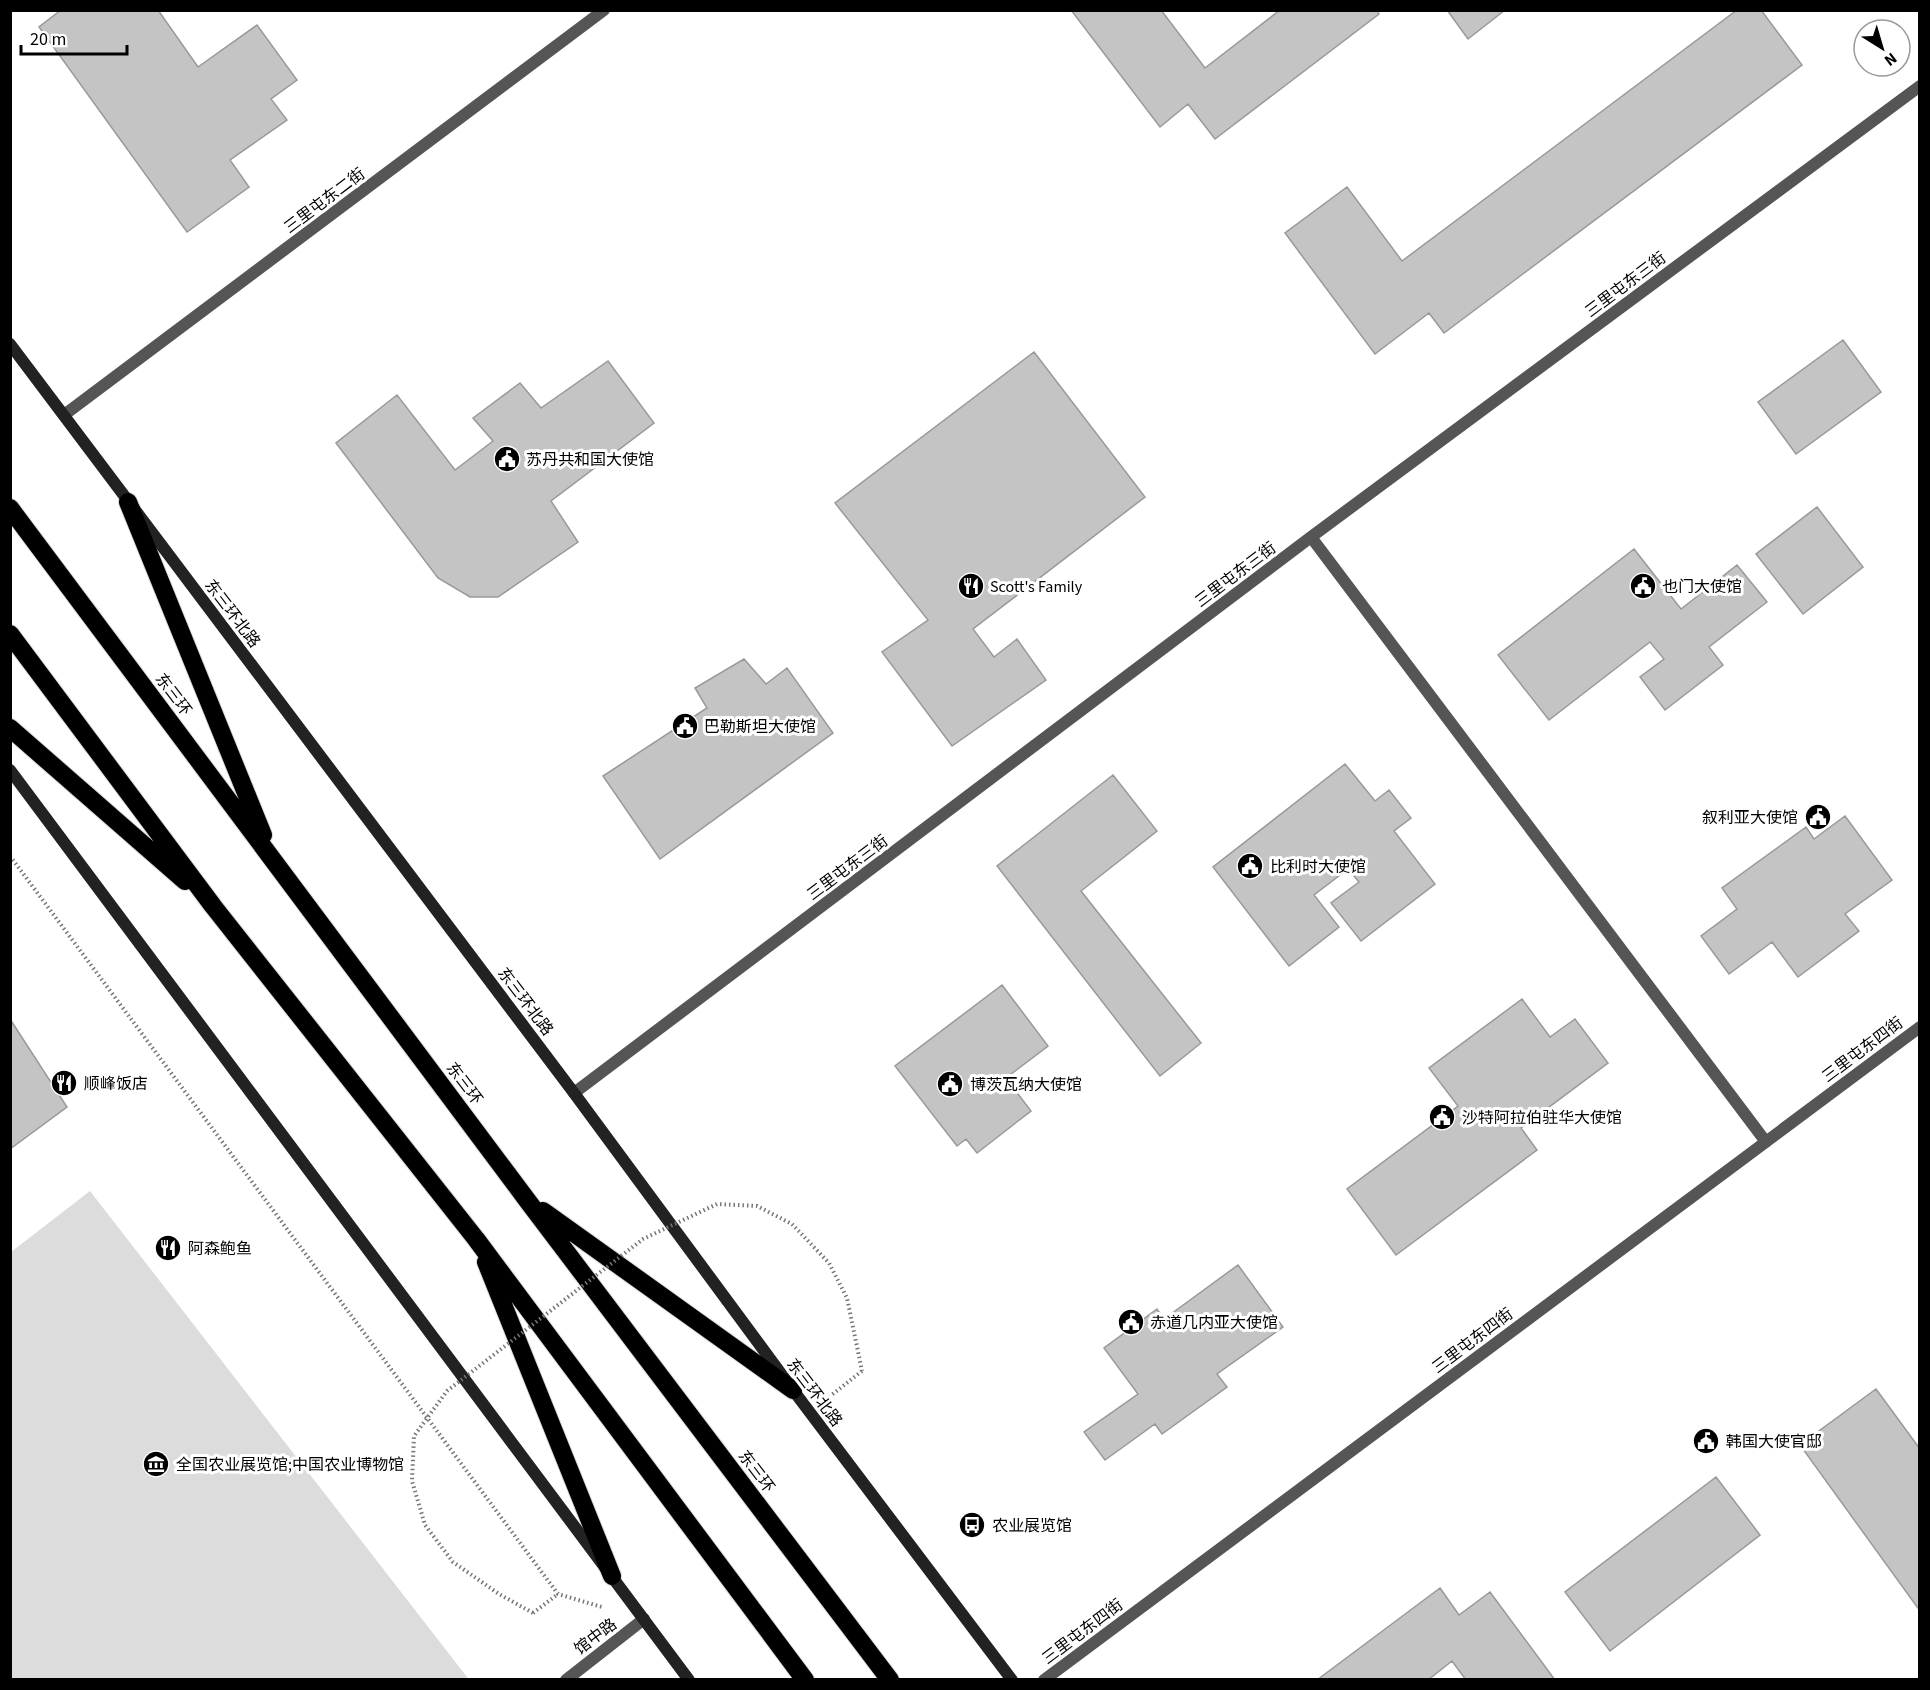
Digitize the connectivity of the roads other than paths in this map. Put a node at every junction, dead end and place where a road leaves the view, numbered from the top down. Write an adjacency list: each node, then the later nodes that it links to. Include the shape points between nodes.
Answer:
1 (604, 10): 4 (street, 三里屯东二街)
2 (1920, 86): 7 (street, 三里屯东三街)
3 (10, 344): 4 (street, 东三环北路)
4 (64, 415): 5 (street, 东三环北路)
5 (128, 501): 11 (highway); 14 (street, 东三环北路)
6 (10, 508): 11 (highway, 东三环)
7 (1311, 537): 14 (street, 三里屯东三街); 15 (street)
8 (10, 634): 12 (highway)
9 (10, 728): 12 (highway)
10 (10, 770): 19 (street)
11 (273, 859): 16 (highway, 东三环)
12 (213, 906): 17 (highway)
13 (1920, 1027): 15 (street, 三里屯东四街)
14 (574, 1093): 18 (street, 东三环北路)
15 (1766, 1142): 26 (street, 三里屯东四街)
16 (528, 1200): 18 (highway); 24 (highway, 东三环)
17 (476, 1239): 19 (highway); 23 (highway)
18 (793, 1390): 25 (street, 东三环北路)
19 (612, 1576): 20 (street)
20 (644, 1619): 21 (street, 馆中路); 22 (street)
21 (566, 1680)
22 (689, 1680)
23 (805, 1680)
24 (890, 1680)
25 (1012, 1680)
26 (1044, 1680)

